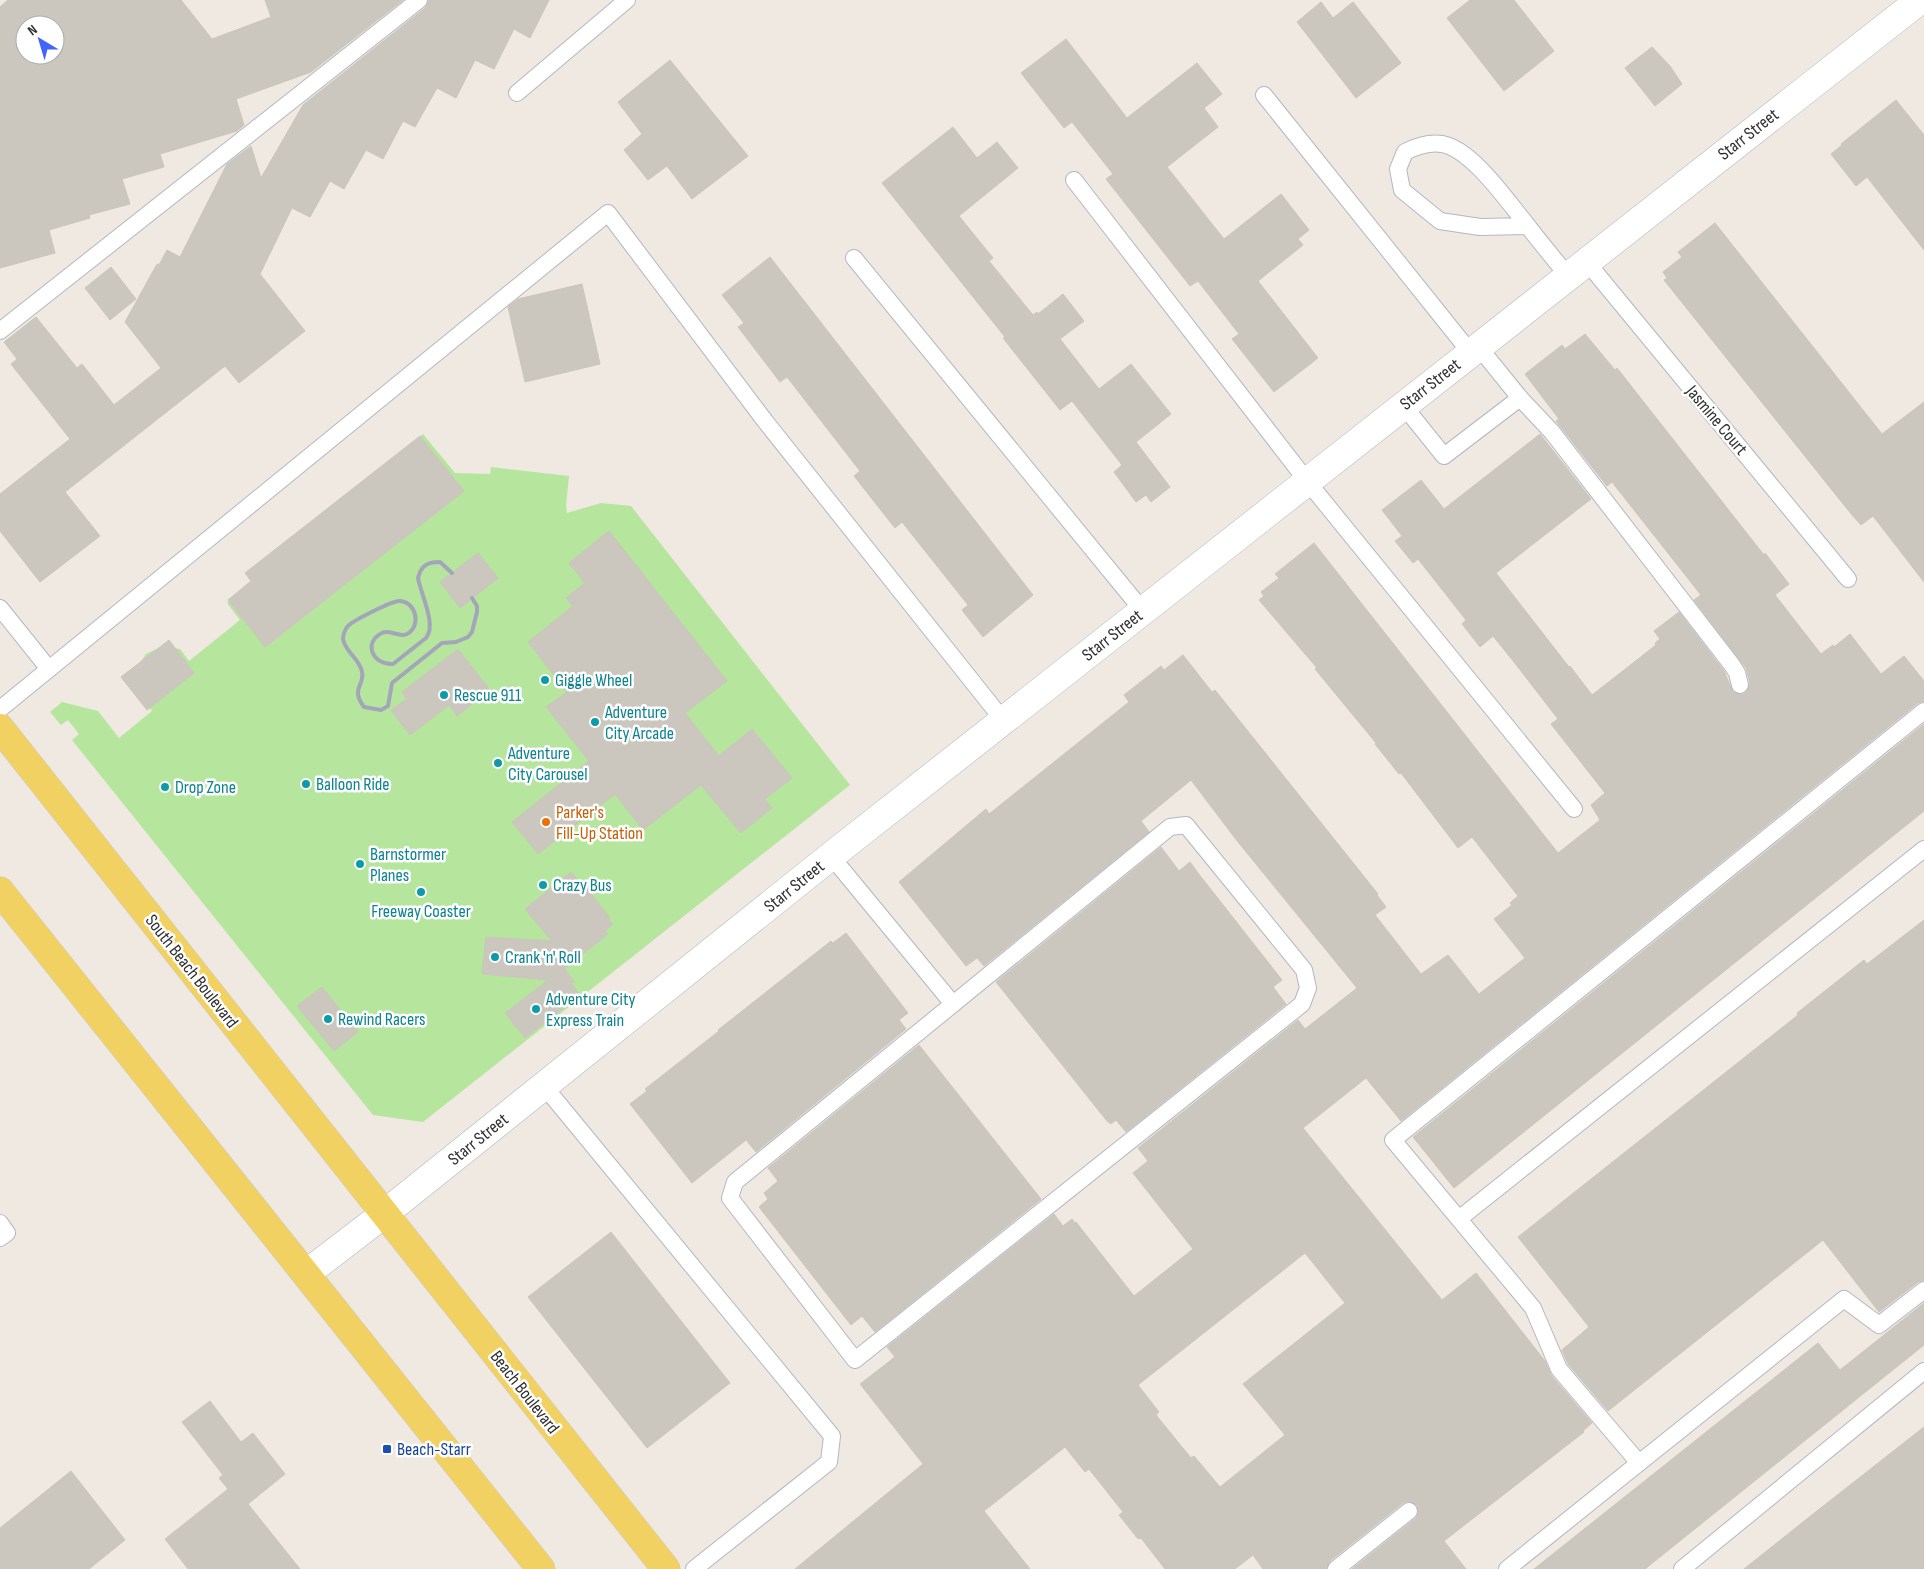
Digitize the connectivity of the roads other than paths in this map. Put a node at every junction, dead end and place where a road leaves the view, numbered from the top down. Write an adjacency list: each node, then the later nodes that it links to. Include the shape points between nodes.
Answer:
1 (419, 0): 11 (lane)
2 (627, 0): 5 (lane)
3 (1920, 0): 4 (street); 10 (street, Starr Street)
4 (1924, 4)
5 (517, 92)
6 (1264, 95): 12 (lane)
7 (1074, 180): 15 (lane)
8 (1528, 226): 8 (lane, Jasmine Court, via 1480,168 1459,152 1442,144 1416,146 1405,152 1398,169 1402,190 1440,221 1480,228); 10 (lane, Jasmine Court)
9 (854, 258): 18 (lane)
10 (1577, 268): 12 (street, Starr Street); 16 (lane, Jasmine Court)
11 (0, 331)
12 (1474, 349): 13 (lane); 14 (street, Starr Street)
13 (1520, 398): 14 (lane, via 1444,456); 20 (lane, via 1552,432 1732,665)
14 (1404, 405): 15 (street, Starr Street)
15 (1307, 481): 18 (street, Starr Street); 25 (lane)
16 (1848, 578)
17 (0, 608): 19 (lane)
18 (1142, 611): 23 (street, Starr Street)
19 (49, 669): 21 (lane); 23 (lane, via 608,213 765,421)
20 (1740, 685)
21 (0, 709)
22 (1924, 711): 32 (lane, via 1394,1140)
23 (1003, 720): 27 (street, Starr Street)
24 (0, 728): 31 (main road, South Beach Boulevard)
25 (1574, 809)
26 (1924, 849): 32 (lane)
27 (832, 856): 29 (lane); 30 (street, Starr Street)
28 (0, 891): 35 (main road)
29 (953, 1004): 29 (lane, via 735,1182 730,1198 855,1360 1302,1004 1308,988 1304,970 1186,825 1170,827)
30 (544, 1086): 31 (street, Starr Street); 42 (lane, via 832,1436 829,1462)
31 (384, 1214): 35 (street, Starr Street); 41 (main road, Beach Boulevard)
32 (1460, 1218): 38 (lane, via 1534,1308 1559,1369)
33 (0, 1224): 34 (lane, via 7,1233)
34 (0, 1238)
35 (307, 1273): 40 (main road)
36 (1924, 1290): 38 (lane, via 1879,1325 1844,1299)
37 (1924, 1372): 45 (lane)
38 (1639, 1463): 44 (lane)
39 (1409, 1511): 43 (lane)
40 (541, 1569)
41 (666, 1569)
42 (694, 1569)
43 (1336, 1569)
44 (1507, 1569)
45 (1682, 1569)

